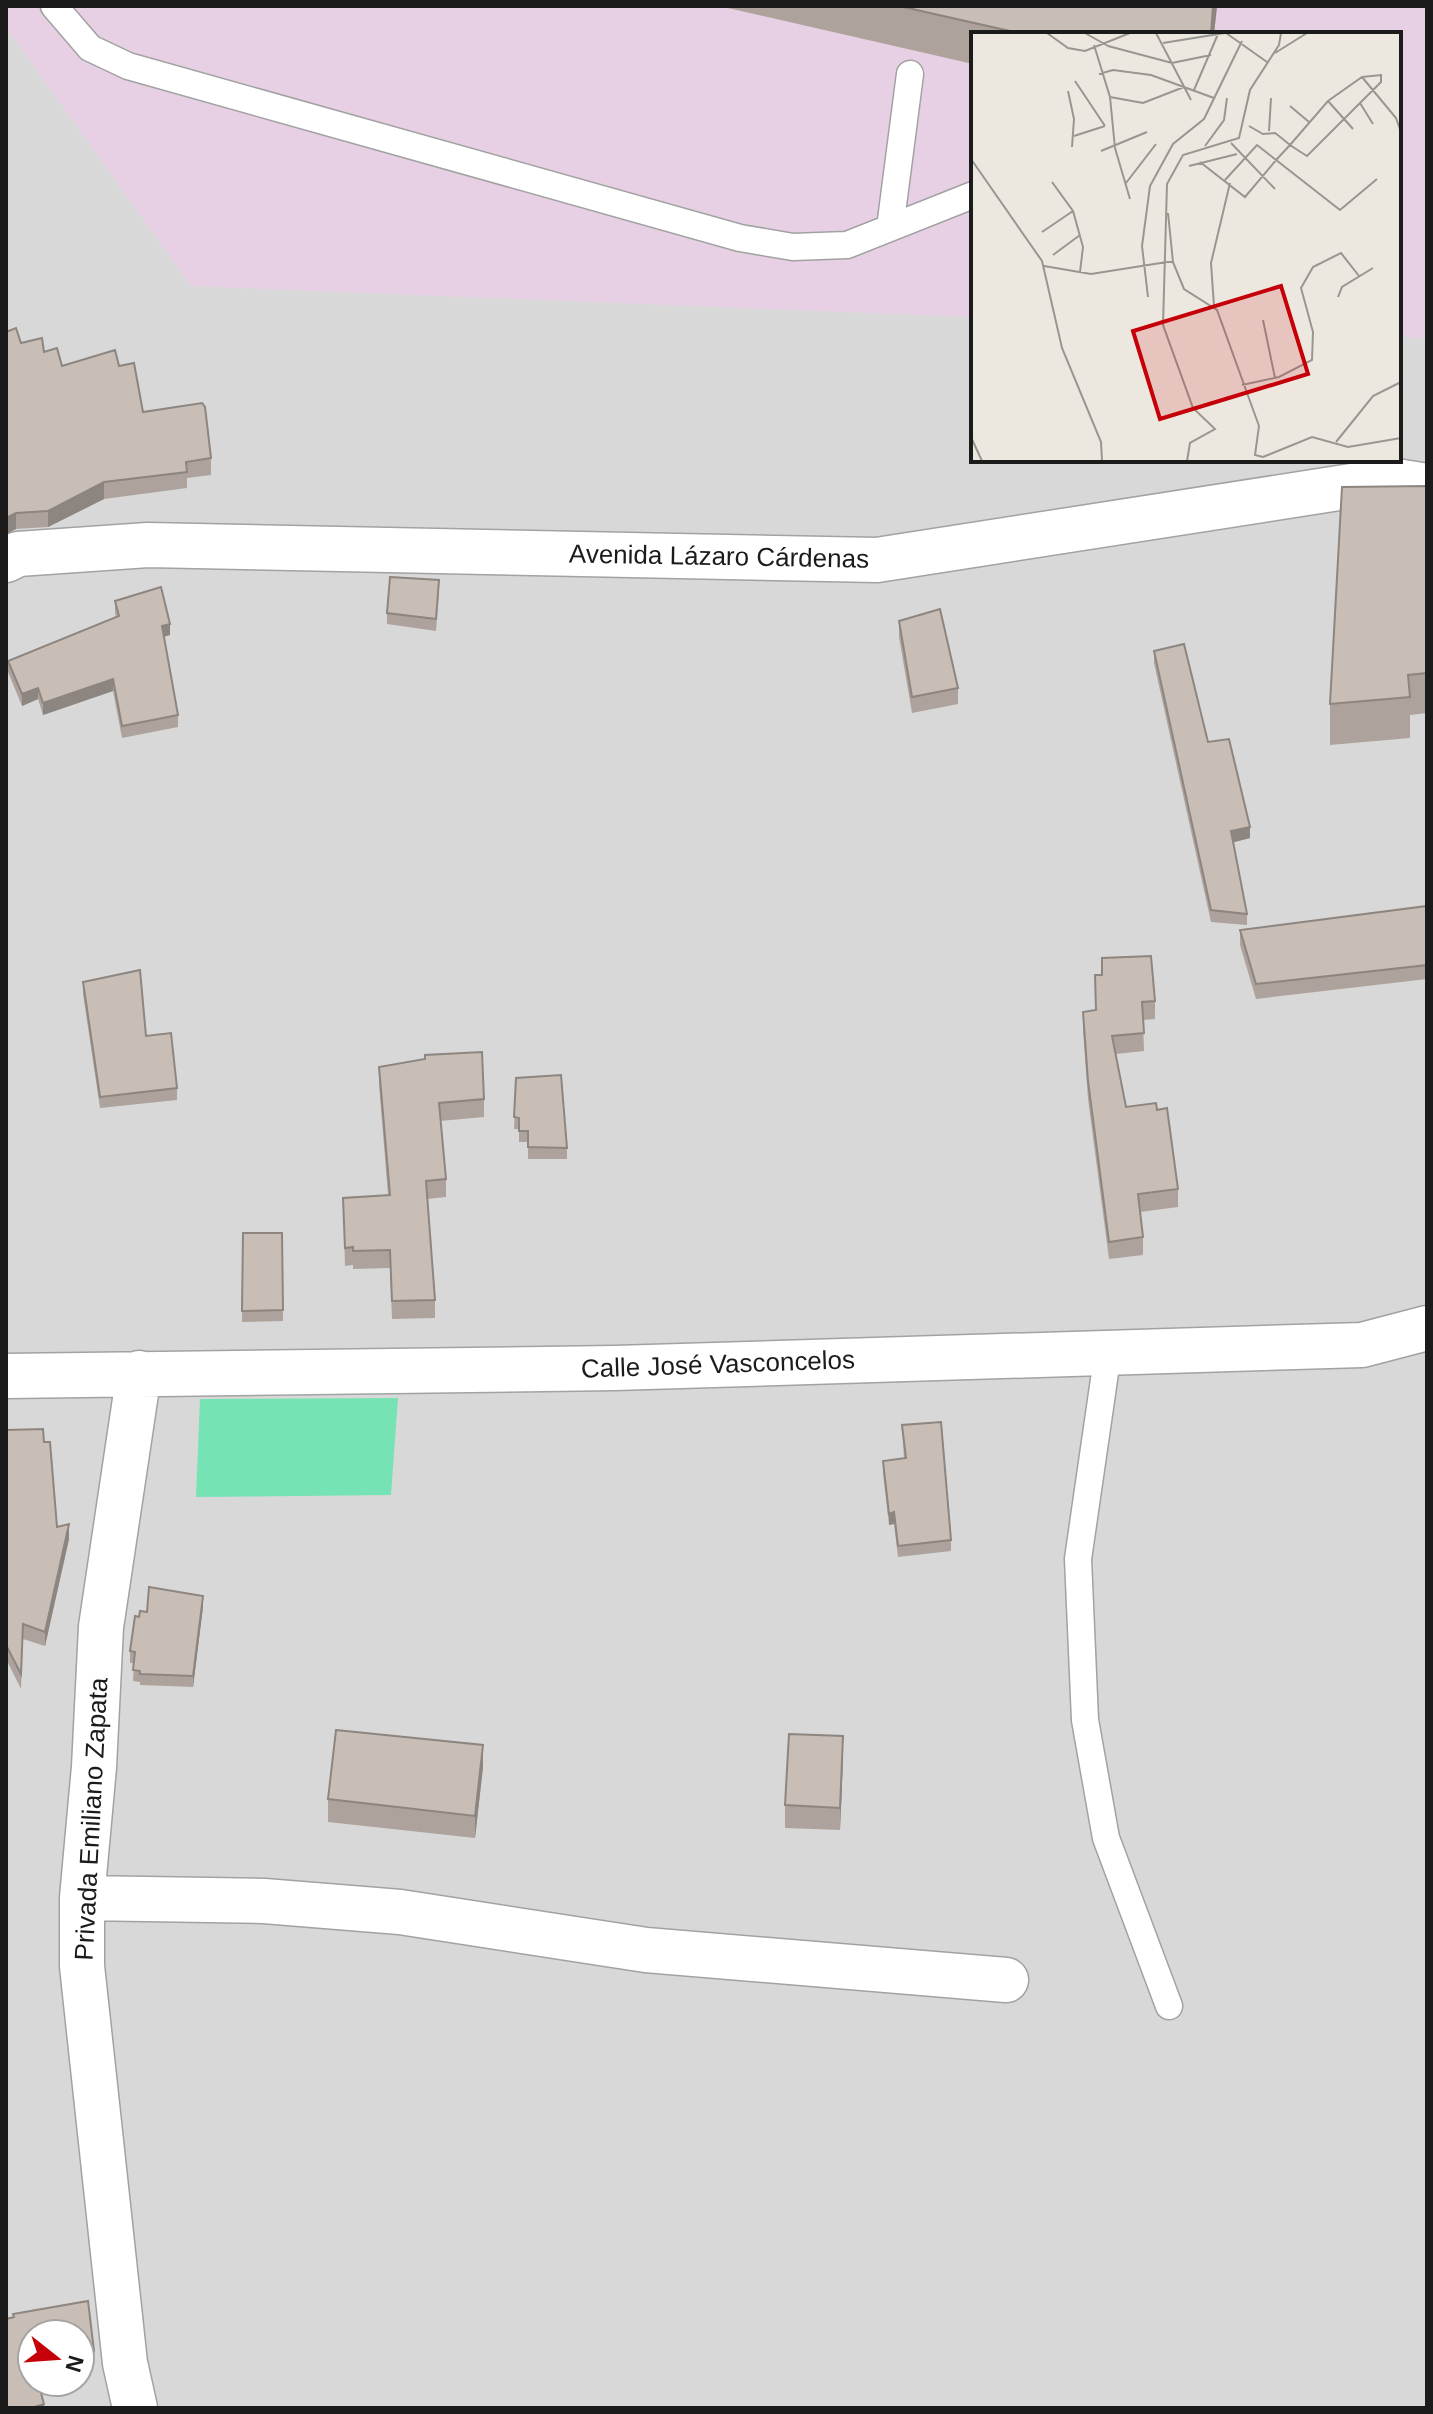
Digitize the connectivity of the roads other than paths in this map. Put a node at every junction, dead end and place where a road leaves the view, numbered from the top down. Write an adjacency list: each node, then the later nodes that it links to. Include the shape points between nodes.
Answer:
1 (54, 6): 4 (lane, via 90,48 128,66 740,238 793,247 847,245)
2 (910, 74): 4 (lane)
3 (971, 196): 4 (lane)
4 (890, 228)
5 (1427, 486): 6 (street, Avenida Lázaro Cárdenas, via 1390,480 877,560 148,545 18,554)
6 (6, 560)
7 (1427, 1328): 8 (street, Calle José Vasconcelos, via 1362,1345)
8 (1108, 1352): 9 (street, Calle José Vasconcelos, via 615,1368); 13 (lane, via 1078,1559 1085,1720 1106,1838)
9 (139, 1373): 10 (street, Calle José Vasconcelos); 11 (street, Privada Emiliano Zapata, via 101,1627)
10 (6, 1376)
11 (82, 1898): 12 (street, via 264,1901 400,1912 646,1950); 14 (street, Privada Emiliano Zapata, via 83,1981 125,2363)
12 (1006, 1980)
13 (1169, 2006)
14 (135, 2408)

